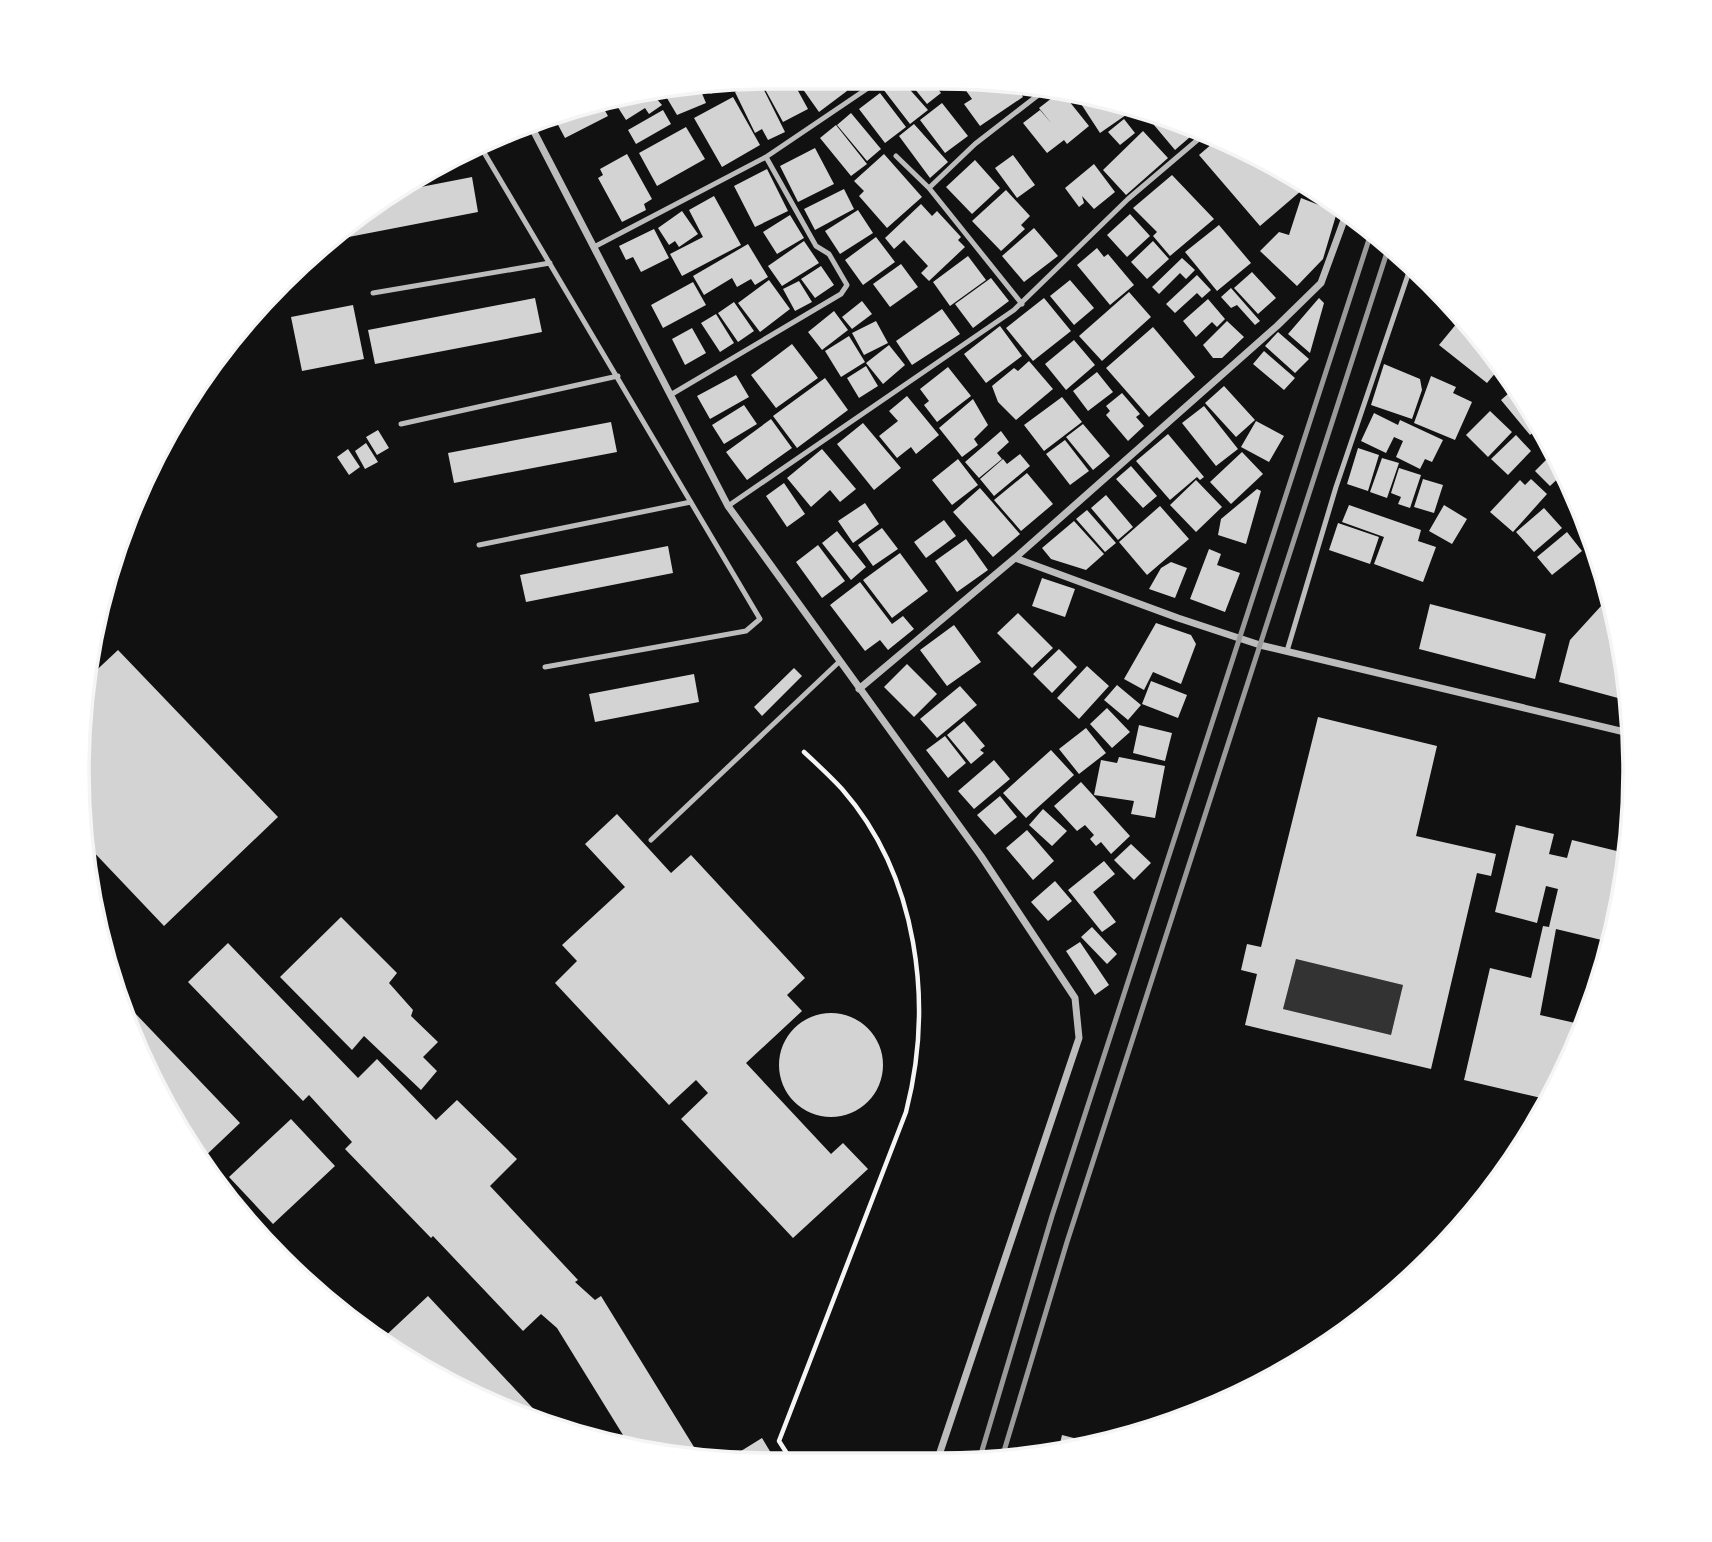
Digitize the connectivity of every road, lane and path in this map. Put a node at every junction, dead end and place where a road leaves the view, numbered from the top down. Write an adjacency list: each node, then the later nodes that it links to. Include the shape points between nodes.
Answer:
1 (867, 89): 7 (lane)
2 (1037, 96): 8 (lane)
3 (534, 132): 10 (street)
4 (1198, 139): 14 (lane, via 1128,199)
5 (484, 153): 11 (lane)
6 (896, 156): 8 (lane)
7 (766, 157): 10 (lane); 16 (lane, via 816,246 829,254 846,285 841,294)
8 (929, 188): 14 (lane)
9 (1344, 221): 21 (street, via 1321,283)
10 (594, 247): 16 (street)
11 (550, 263): 13 (lane); 15 (lane)
12 (1408, 275): 22 (lane)
13 (373, 293)
14 (1022, 304): 19 (lane)
15 (618, 376): 17 (lane); 18 (lane)
16 (672, 394): 19 (street)
17 (401, 424)
18 (691, 502): 20 (lane); 24 (lane, via 760,619 746,631)
19 (728, 506): 23 (street)
20 (479, 545)
21 (1015, 558): 22 (street, via 1178,618); 25 (street)
22 (1287, 651): 26 (street)
23 (840, 661): 25 (street); 28 (lane)
24 (545, 667)
25 (859, 689): 30 (street, via 981,856 1075,998 1079,1038)
26 (1621, 731)
27 (804, 752): 29 (path, via 843,790 891,872 911,925 919,1023 906,1112 779,1441)
28 (652, 840)
29 (786, 1453)
30 (940, 1453)

